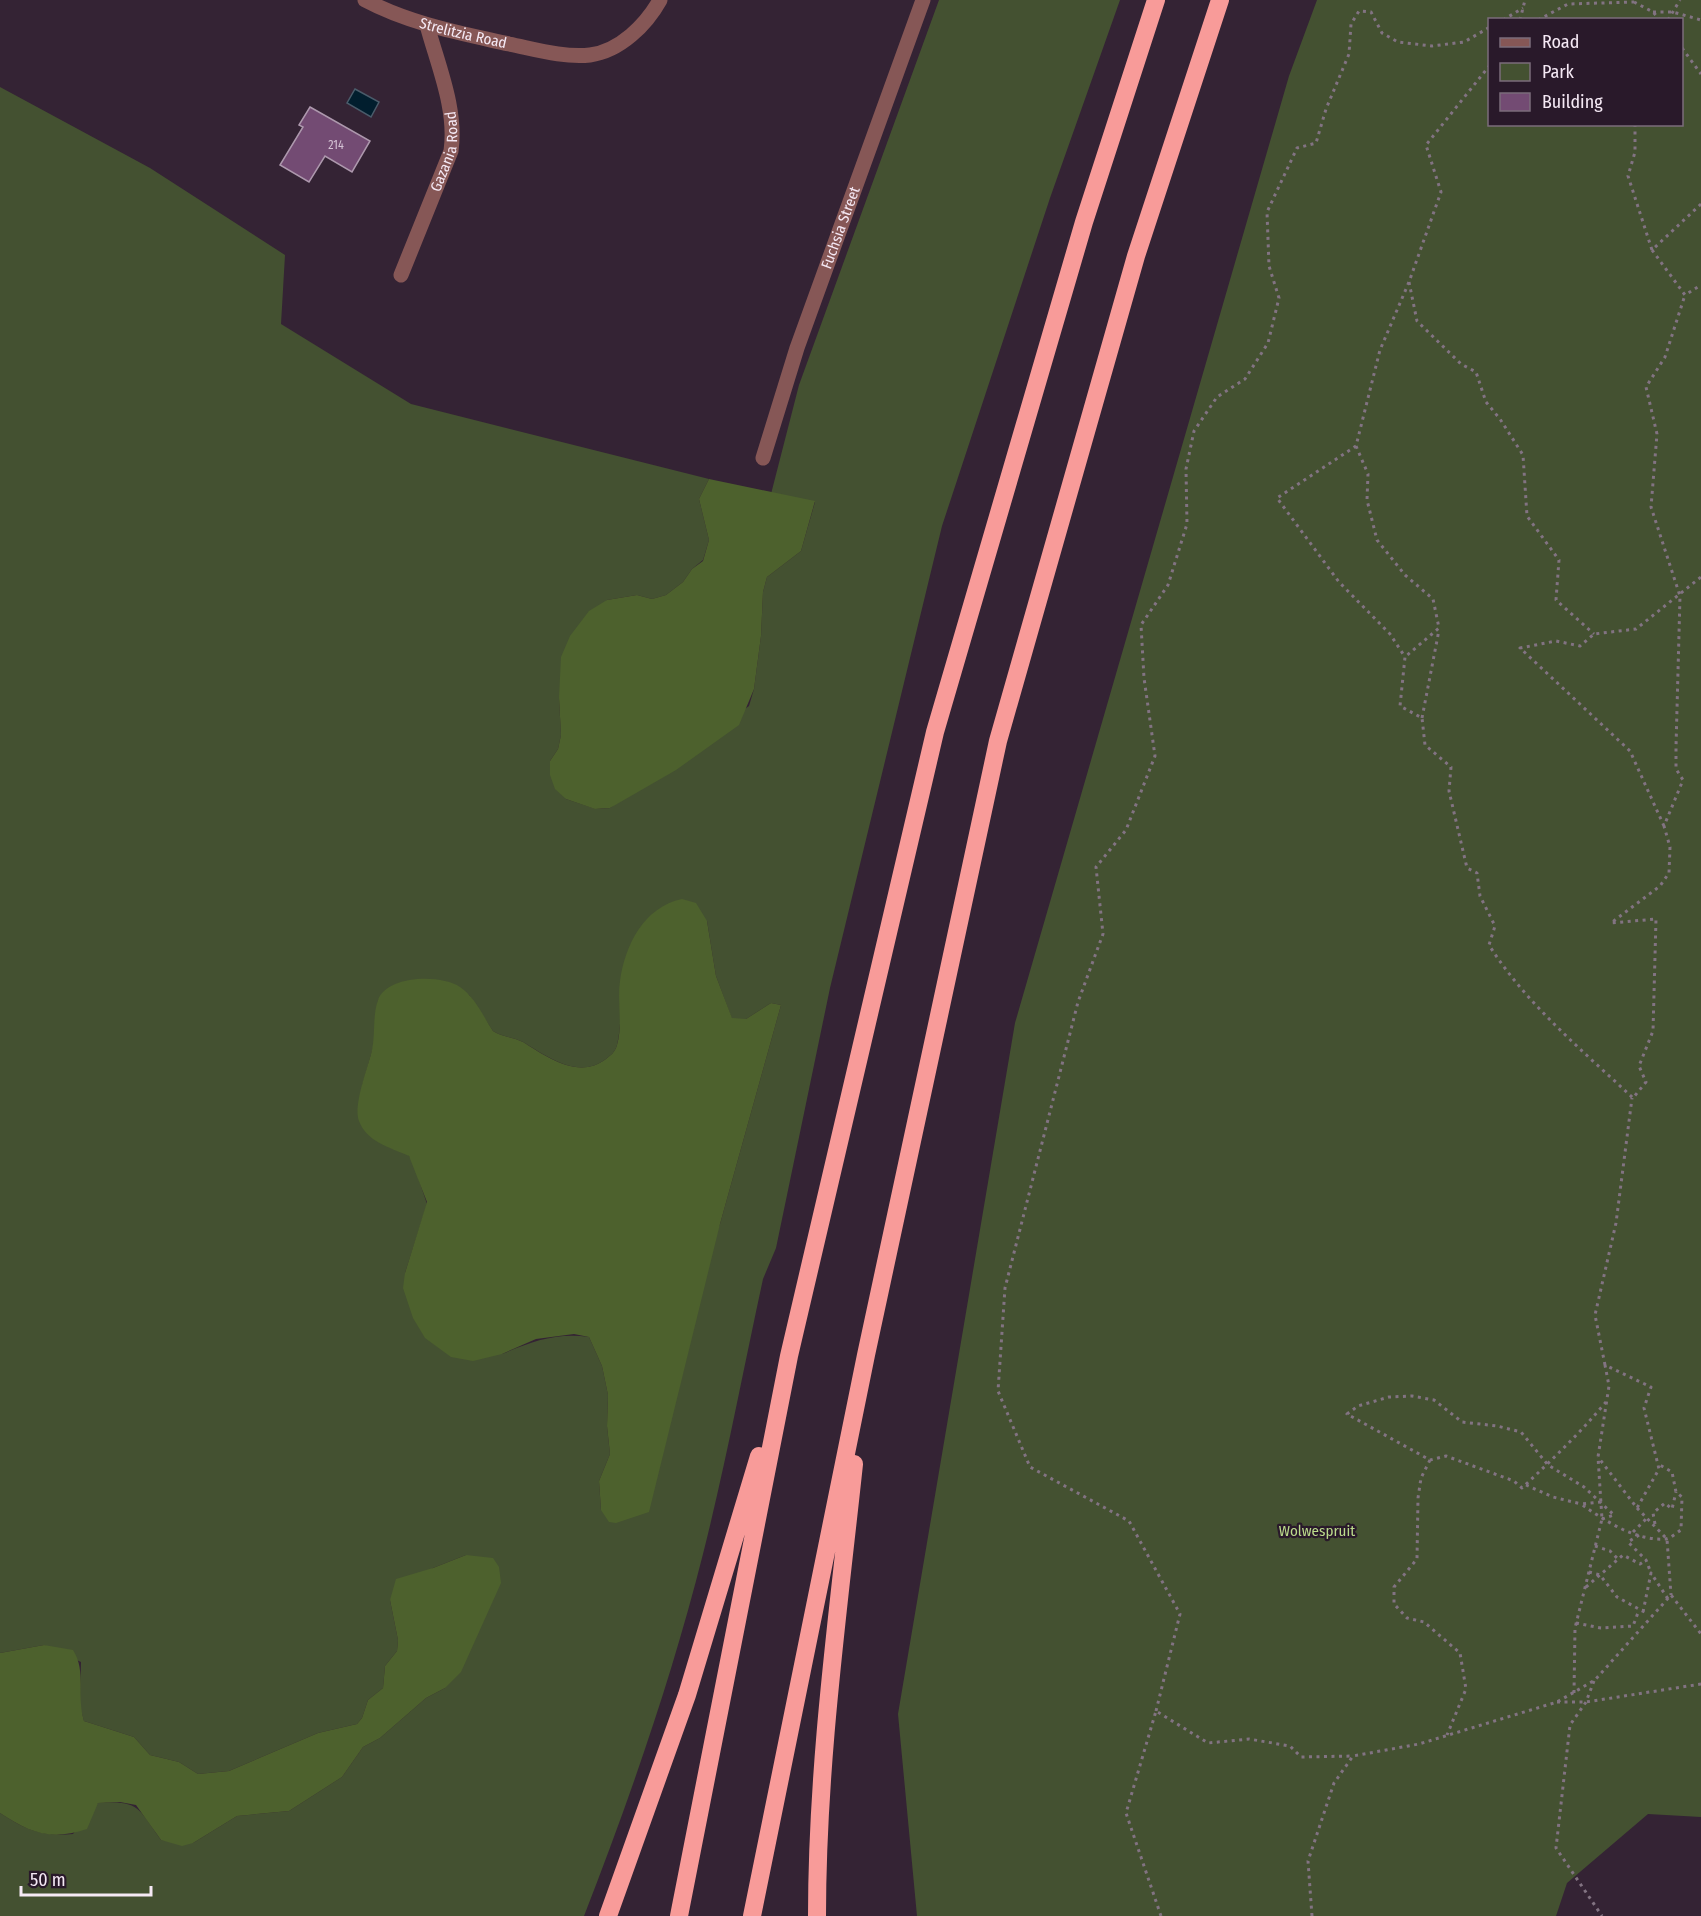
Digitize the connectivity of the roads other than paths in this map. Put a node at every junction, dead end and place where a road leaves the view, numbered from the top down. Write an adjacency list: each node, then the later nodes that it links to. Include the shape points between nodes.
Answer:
1 (365, 0): 6 (street, Strelitzia Road)
2 (660, 0): 6 (street, Strelitzia Road, via 636,31 615,47 591,55 564,54)
3 (923, 0): 8 (street, Fuchsia Street, via 797,348)
4 (1156, 0): 10 (highway, via 1084,222 935,732)
5 (1220, 0): 9 (highway, via 1136,256 998,741)
6 (427, 25): 7 (street, Gazania Road, via 454,133 451,151)
7 (401, 275)
8 (763, 458)
9 (866, 1355): 13 (highway); 14 (highway, via 823,1761)
10 (789, 1356): 11 (highway, via 687,1695); 12 (highway)
11 (608, 1916)
12 (679, 1916)
13 (752, 1916)
14 (817, 1916)

